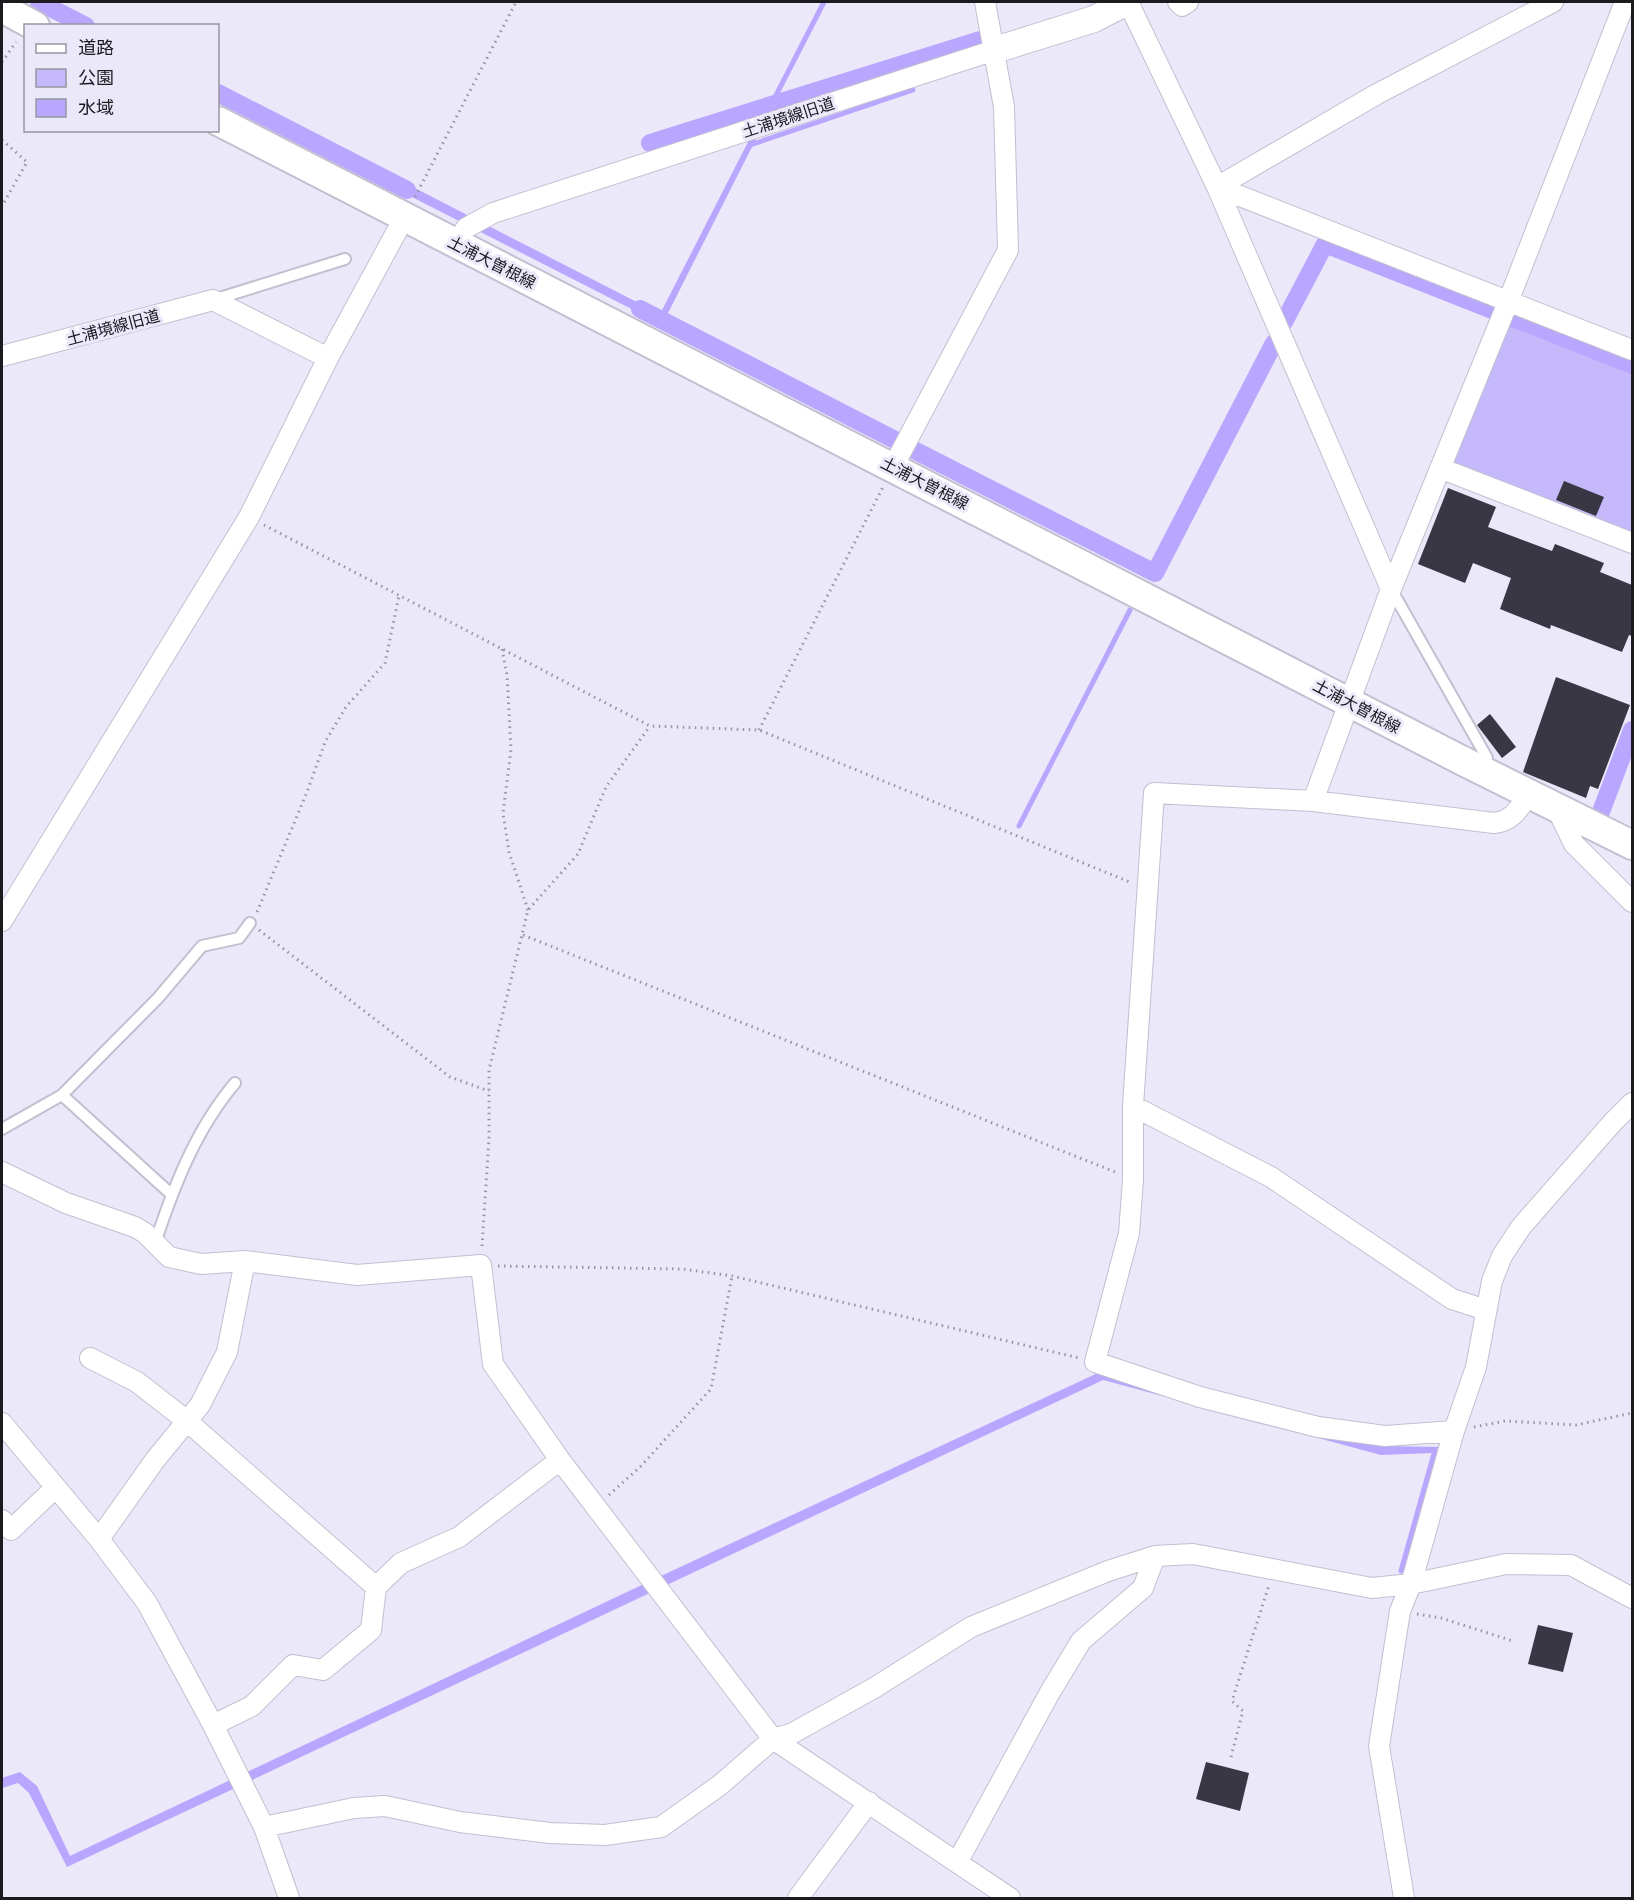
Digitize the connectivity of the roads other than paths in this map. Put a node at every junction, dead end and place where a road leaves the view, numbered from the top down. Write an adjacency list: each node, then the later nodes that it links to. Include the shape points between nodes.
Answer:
1 (985, 2): 9 (street)
2 (1128, 2): 9 (street, 土浦境線旧道, via 1094,19); 11 (street)
3 (1178, 2): 4 (street, via 1182,6)
4 (1188, 2)
5 (1553, 2): 11 (street, via 1377,94)
6 (1625, 2): 16 (street)
7 (2, 8): 8 (main road)
8 (24, 28)
9 (995, 50): 13 (street, 土浦境線旧道, via 493,213 466,228); 20 (street, via 1004,107 1008,250)
10 (219, 122): 12 (main road, 土浦大曽根線)
11 (1217, 187): 16 (street); 23 (street)
12 (404, 218): 13 (main road, 土浦大曽根線); 19 (street)
13 (456, 244): 20 (main road, 土浦大曽根線)
14 (345, 259): 15 (lane)
15 (218, 302): 18 (street, 土浦境線旧道); 19 (street)
16 (1508, 302): 17 (street); 21 (street)
17 (1632, 350)
18 (2, 356)
19 (328, 358): 31 (street, via 249,517)
20 (893, 467): 24 (main road, 土浦大曽根線)
21 (1440, 468): 22 (street); 23 (street)
22 (1632, 543)
23 (1391, 589): 24 (street); 25 (lane)
24 (1349, 701): 26 (main road, 土浦大曽根線); 27 (street)
25 (1487, 758)
26 (1530, 794): 27 (street, via 1512,817 1494,823); 28 (main road, 土浦大曽根線)
27 (1313, 801): 36 (street, via 1154,793)
28 (1556, 807): 29 (main road, 土浦大曽根線); 30 (street, via 1574,844)
29 (1632, 845)
30 (1632, 902)
31 (2, 921)
32 (250, 923): 34 (lane, via 239,938 202,946 158,998)
33 (235, 1083): 39 (lane, via 212,1110)
34 (62, 1095): 37 (lane); 39 (lane)
35 (1632, 1103): 42 (street, via 1521,1227 1502,1256)
36 (1133, 1106): 42 (street, via 1271,1177 1452,1299); 46 (street, via 1129,1233 1095,1362 1200,1397 1318,1427 1385,1436)
37 (2, 1129)
38 (2, 1172): 40 (street, via 66,1203 135,1227)
39 (171, 1194): 40 (lane)
40 (155, 1243): 41 (street, via 169,1257 201,1264)
41 (245, 1262): 44 (street, via 227,1352 200,1406); 47 (street, via 357,1275 481,1266 493,1365)
42 (1486, 1310): 46 (street, via 1476,1367)
43 (90, 1358): 44 (street, via 137,1382)
44 (187, 1421): 50 (street); 53 (street)
45 (2, 1423): 48 (street)
46 (1454, 1431): 52 (street)
47 (560, 1460): 53 (street, via 459,1537 401,1563); 56 (street)
48 (56, 1488): 49 (street, via 11,1530); 50 (street)
49 (2, 1520)
50 (99, 1539): 55 (street, via 147,1603)
51 (1155, 1556): 52 (street, via 1192,1554 1372,1588); 56 (street, via 971,1627 864,1694 791,1734); 59 (street, via 1143,1588 1081,1641)
52 (1411, 1584): 54 (street, via 1506,1564 1571,1565); 63 (street, via 1400,1611 1379,1746)
53 (376, 1587): 55 (street, via 371,1630 323,1670 293,1665 252,1706)
54 (1632, 1598)
55 (213, 1725): 58 (street)
56 (773, 1739): 57 (street); 58 (street, via 720,1785 662,1827 605,1835 550,1833 460,1822 385,1806 354,1808)
57 (869, 1802): 59 (street); 61 (street)
58 (264, 1827): 60 (street)
59 (958, 1861): 62 (street)
60 (289, 1899)
61 (798, 1899)
62 (1010, 1899)
63 (1404, 1899)

